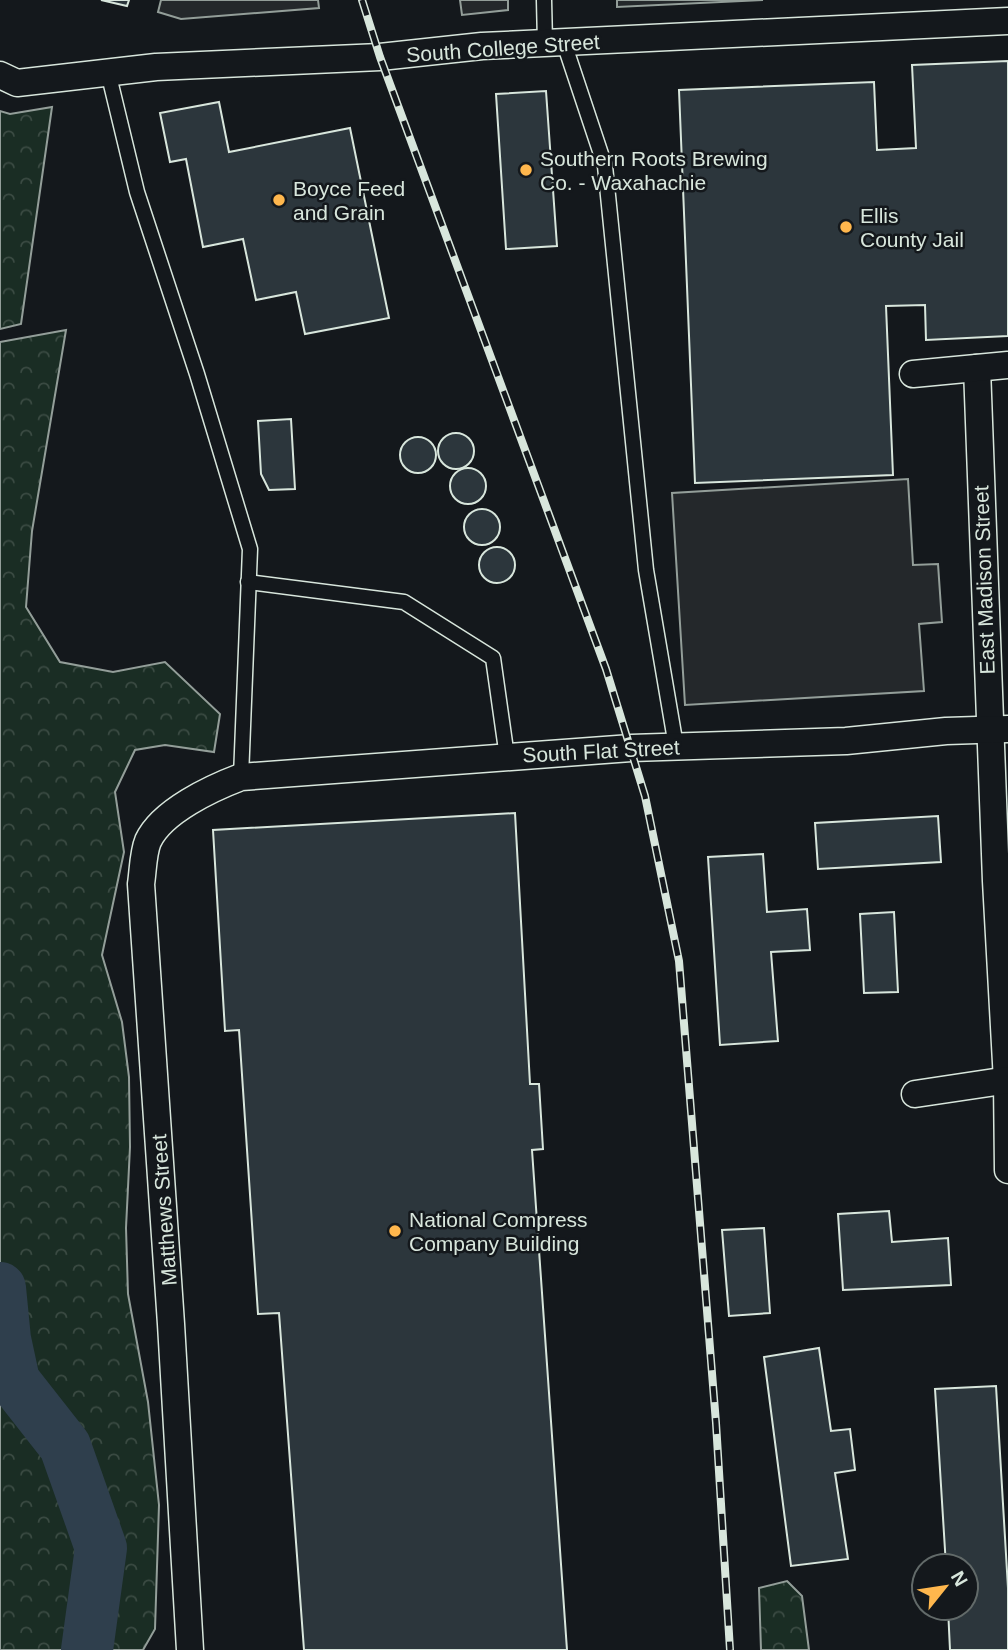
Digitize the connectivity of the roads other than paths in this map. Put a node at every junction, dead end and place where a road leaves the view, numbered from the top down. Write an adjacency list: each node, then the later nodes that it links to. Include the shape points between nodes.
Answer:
1 (544, 0): 4 (lane)
2 (961, 12): 3 (street, South College Street); 4 (street, South College Street)
3 (1008, 22)
4 (555, 43): 5 (street, South College Street); 12 (lane, via 605,166 646,570)
5 (108, 72): 6 (street, South College Street, via 18,83); 10 (lane, via 137,192 250,549)
6 (0, 75)
7 (1008, 365): 8 (street)
8 (977, 368): 9 (street); 11 (street, East Madison Street, via 988,670)
9 (912, 374)
10 (248, 582): 13 (lane, via 404,602 493,659); 14 (lane)
11 (1000, 730): 12 (street, South Flat Street); 16 (street, East Madison Street, via 996,881)
12 (676, 746): 13 (street, South Flat Street)
13 (507, 757): 14 (street, South Flat Street)
14 (241, 777): 15 (street, South Flat Street)
15 (199, 795): 19 (street, Matthews Street, via 157,827 147,843 141,884)
16 (1007, 1081): 17 (street); 18 (street, East Madison Street)
17 (915, 1094)
18 (1008, 1170)
19 (190, 1650)

